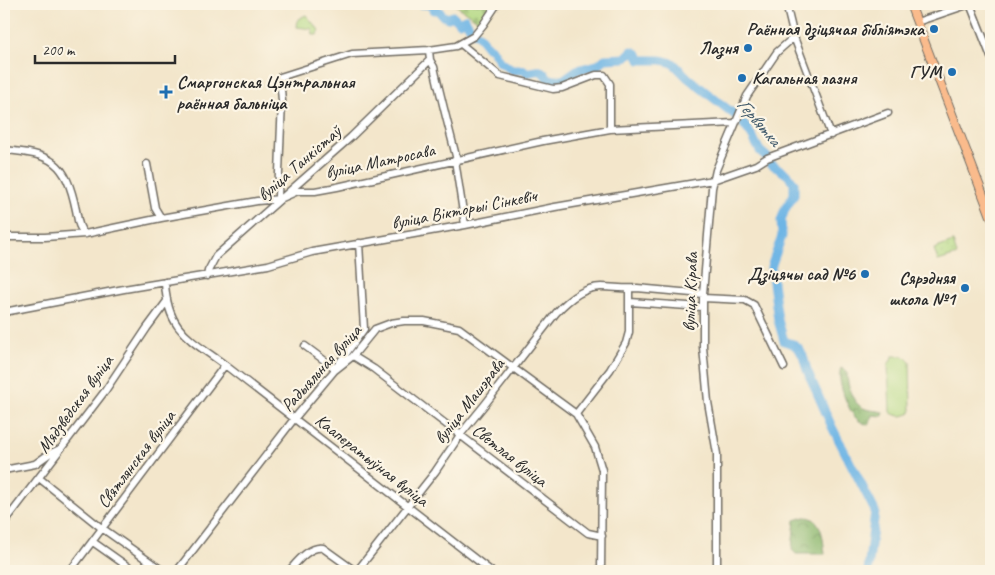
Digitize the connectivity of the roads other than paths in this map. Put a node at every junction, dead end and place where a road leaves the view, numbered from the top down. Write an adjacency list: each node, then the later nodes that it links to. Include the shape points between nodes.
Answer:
1 (496, 4): 7 (street, via 474,36)
2 (786, 4): 6 (street)
3 (910, 4): 5 (main road)
4 (970, 4): 5 (street); 9 (street)
5 (917, 22): 20 (main road)
6 (794, 37): 12 (street, вуліца Кірава, via 777,52 746,96); 14 (street)
7 (461, 44): 8 (street); 13 (street, via 500,76 553,89 604,75 610,84)
8 (429, 50): 10 (street); 19 (street, via 352,54 280,77)
9 (991, 57)
10 (430, 60): 16 (street); 19 (street, вуліца Танкістаў, via 351,137)
11 (888, 114): 14 (street)
12 (736, 123): 13 (street, вуліца Матросава); 18 (street, вуліца Кірава)
13 (610, 129): 16 (street, вуліца Матросава)
14 (831, 135): 18 (street, вуліца Вікторыі Сінкевіч)
15 (4, 150): 23 (street, via 48,159 58,165 70,186 79,227)
16 (456, 160): 19 (street, вуліца Матросава, via 337,187 298,191); 22 (street)
17 (147, 164): 21 (street, via 155,208)
18 (713, 180): 22 (street, вуліца Вікторыі Сінкевіч); 29 (street, вуліца Кірава)
19 (280, 199): 21 (street, вуліца Матросава); 26 (street, вуліца Танкістаў, via 216,256)
20 (991, 216)
21 (161, 218): 23 (street, вуліца Матросава)
22 (466, 225): 25 (street, вуліца Вікторыі Сінкевіч)
23 (85, 234): 24 (street, вуліца Матросава, via 45,238)
24 (4, 237)
25 (359, 243): 26 (street, вуліца Вікторыі Сінкевіч); 35 (street)
26 (207, 276): 27 (street, вуліца Вікторыі Сінкевіч)
27 (165, 282): 30 (street, Кааператыўная вуліца); 33 (street, вуліца Вікторыі Сінкевіч)
28 (629, 290): 29 (street, вуліца Машэрава, via 637,288); 31 (street); 42 (street, вуліца Машэрава, via 599,287 581,292 556,313)
29 (703, 296): 32 (street, вуліца Кірава); 40 (street, вуліца Машэрава, via 745,300 754,305)
30 (167, 301): 39 (street, Кааператыўная вуліца, via 180,330); 46 (street, Мядзведская вуліца)
31 (630, 302): 32 (street); 43 (street, via 628,338 622,352)
32 (702, 307): 62 (street, вуліца Кірава, via 704,364 717,454)
33 (4, 312)
34 (380, 327): 35 (street); 38 (street, Радыяльная вуліца); 42 (street, Радыяльная вуліца, via 404,321 451,326 465,332)
35 (364, 329): 36 (street)
36 (354, 344): 38 (street); 41 (street)
37 (306, 346): 41 (street)
38 (354, 355): 41 (street, Радыяльная вуліца); 45 (street, Светлая вуліца)
39 (225, 365): 44 (street, Кааператыўная вуліца); 51 (street, Святлянская вуліца)
40 (784, 367)
41 (336, 368): 44 (street, Радыяльная вуліца)
42 (514, 368): 43 (street, Радыяльная вуліца); 45 (street, вуліца Машэрава)
43 (576, 414): 52 (street, via 601,462)
44 (294, 419): 49 (street, Кааператыўная вуліца); 57 (street, Радыяльная вуліца)
45 (460, 435): 49 (street, вуліца Машэрава); 52 (street, Светлая вуліца, via 588,533)
46 (61, 449): 47 (street, via 35,464); 48 (street, Мядзведская вуліца)
47 (4, 470)
48 (39, 478): 50 (street, Мядзведская вуліца); 51 (street)
49 (408, 508): 59 (street, вуліца Машэрава); 60 (street, Кааператыўная вуліца)
50 (4, 523)
51 (103, 528): 53 (street, Святлянская вуліца); 56 (street)
52 (602, 536): 61 (street)
53 (93, 542): 54 (street, Святлянская вуліца); 55 (street)
54 (70, 571)
55 (134, 571)
56 (163, 571)
57 (178, 571)
58 (289, 571): 59 (street, via 306,554 322,548)
59 (356, 571)
60 (491, 571)
61 (601, 571)
62 (717, 571)

